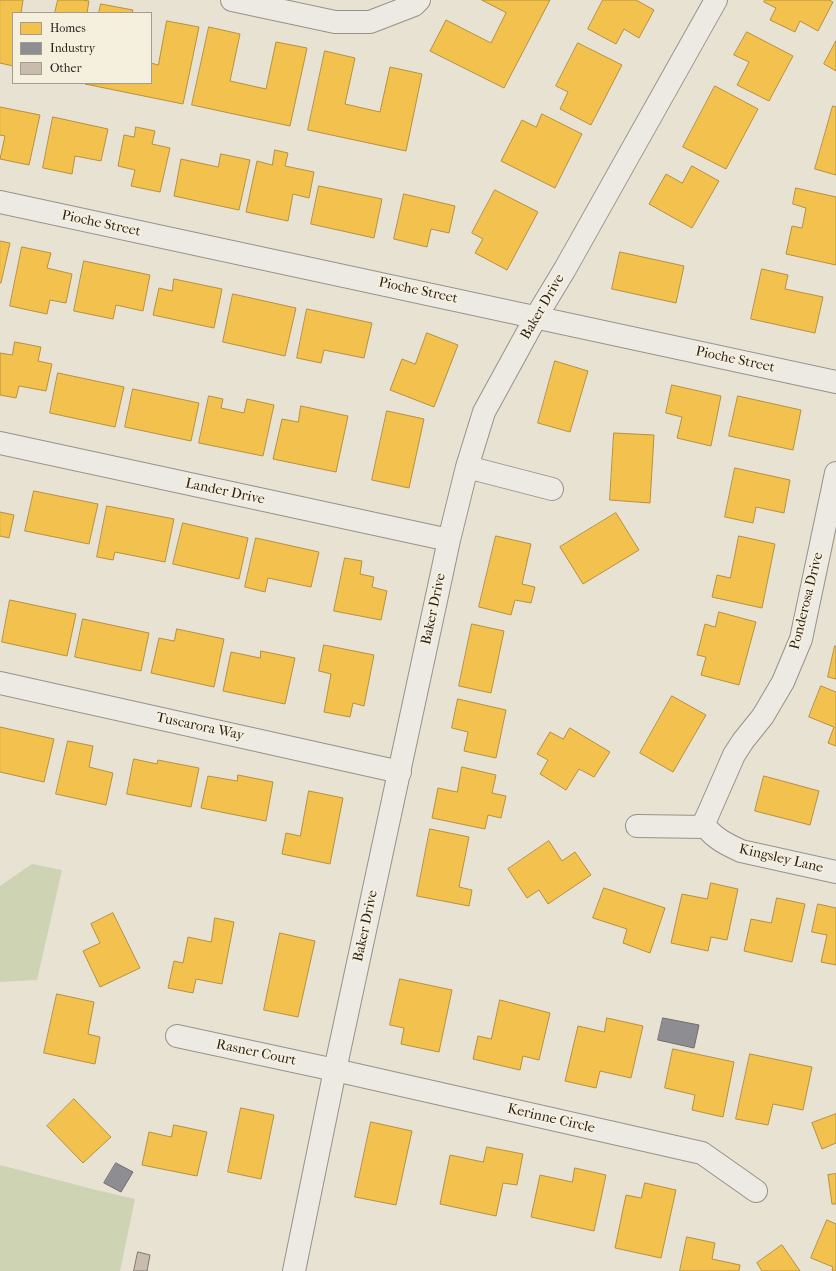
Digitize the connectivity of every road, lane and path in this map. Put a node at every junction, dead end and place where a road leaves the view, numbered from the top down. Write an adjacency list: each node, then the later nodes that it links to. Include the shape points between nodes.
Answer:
1 (232, 0): 2 (street, via 335,22 370,22 414,5)
2 (419, 0)
3 (716, 0): 5 (street, Baker Drive)
4 (0, 202): 5 (street, Pioche Street)
5 (536, 317): 6 (street, Pioche Street); 8 (street, Baker Drive, via 484,412)
6 (836, 382)
7 (0, 443): 11 (street, Lander Drive)
8 (467, 467): 10 (street); 11 (street, Baker Drive)
9 (836, 473): 15 (street, Ponderosa Drive, via 801,639 783,682 764,716 734,755 705,821)
10 (552, 489)
11 (449, 540): 13 (street, Baker Drive)
12 (0, 683): 13 (street, Tuscarora Way)
13 (400, 772): 18 (street, Baker Drive)
14 (637, 826): 15 (street)
15 (706, 827): 16 (street, Kingsley Lane, via 711,834 727,845 741,851)
16 (836, 872)
17 (177, 1036): 18 (street, Rasner Court)
18 (335, 1070): 19 (street, Kerinne Circle, via 702,1153); 20 (street, Baker Drive)
19 (756, 1191)
20 (294, 1271)

